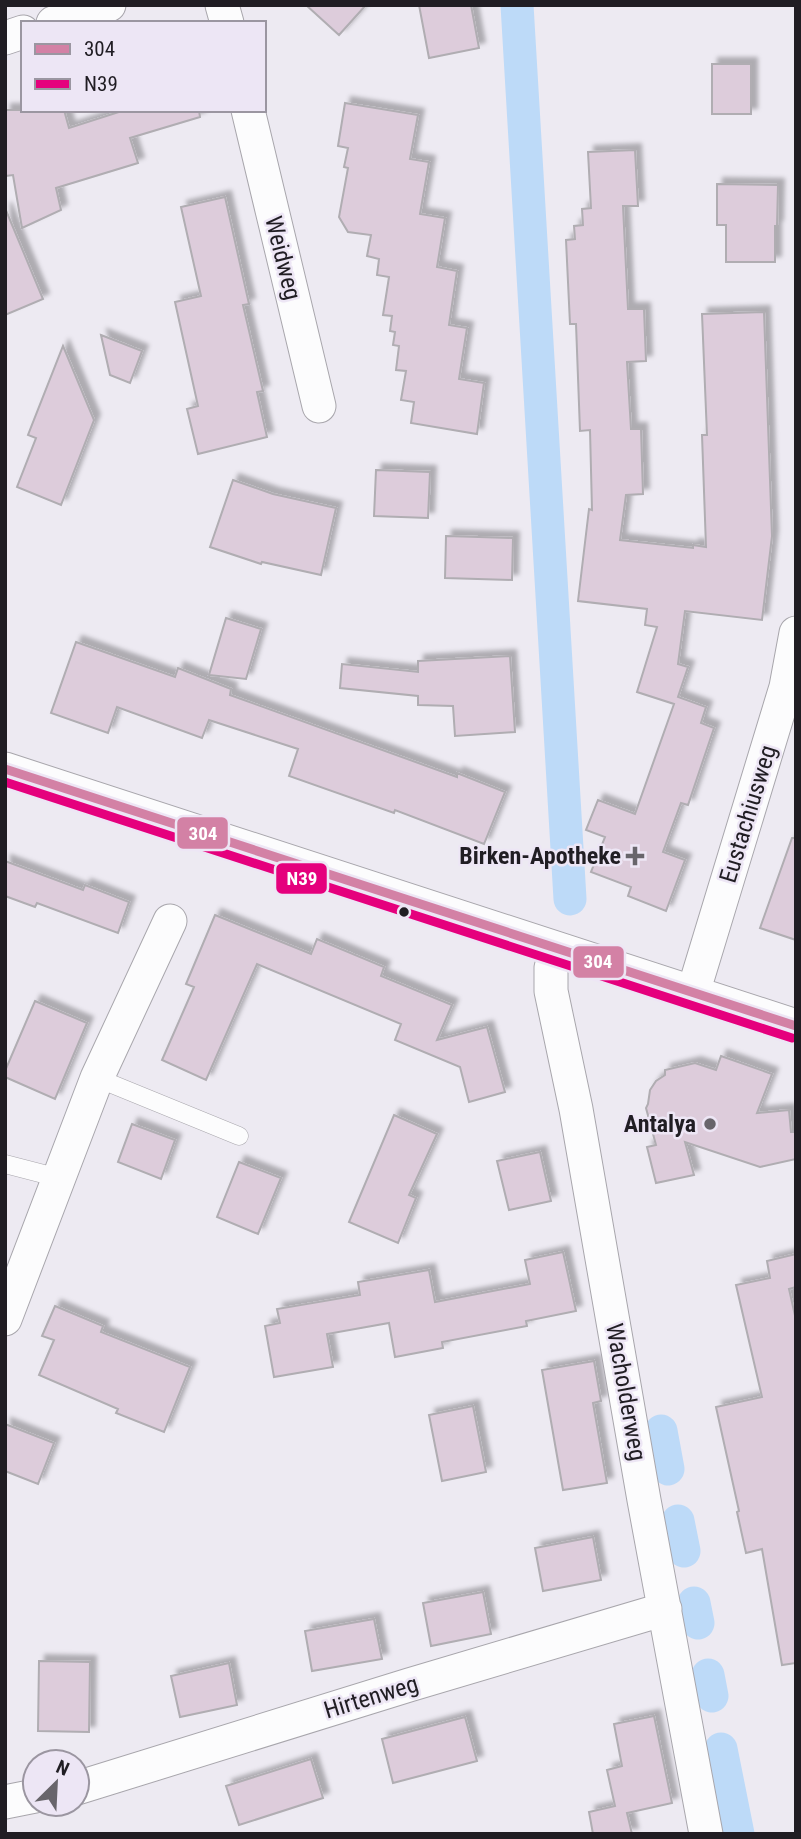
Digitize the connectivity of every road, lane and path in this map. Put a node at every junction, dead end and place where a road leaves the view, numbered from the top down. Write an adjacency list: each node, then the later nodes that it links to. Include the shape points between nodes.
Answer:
1 (109, 5): 2 (street)
2 (59, 21)
3 (248, 112): 4 (street, Weidweg)
4 (319, 406)
5 (796, 633): 9 (street, Eustachiusweg, via 786,687)
6 (5, 769): 8 (street)
7 (170, 921): 11 (street)
8 (556, 950): 9 (street); 16 (street, Wacholderweg, via 551,991)
9 (693, 993): 10 (street)
10 (796, 1026)
11 (97, 1078): 12 (lane); 14 (street)
12 (239, 1136)
13 (5, 1164): 14 (lane)
14 (59, 1178): 15 (street)
15 (5, 1319)
16 (665, 1609): 17 (street, Hirtenweg); 18 (street, Wacholderweg)
17 (91, 1784)
18 (706, 1834)

